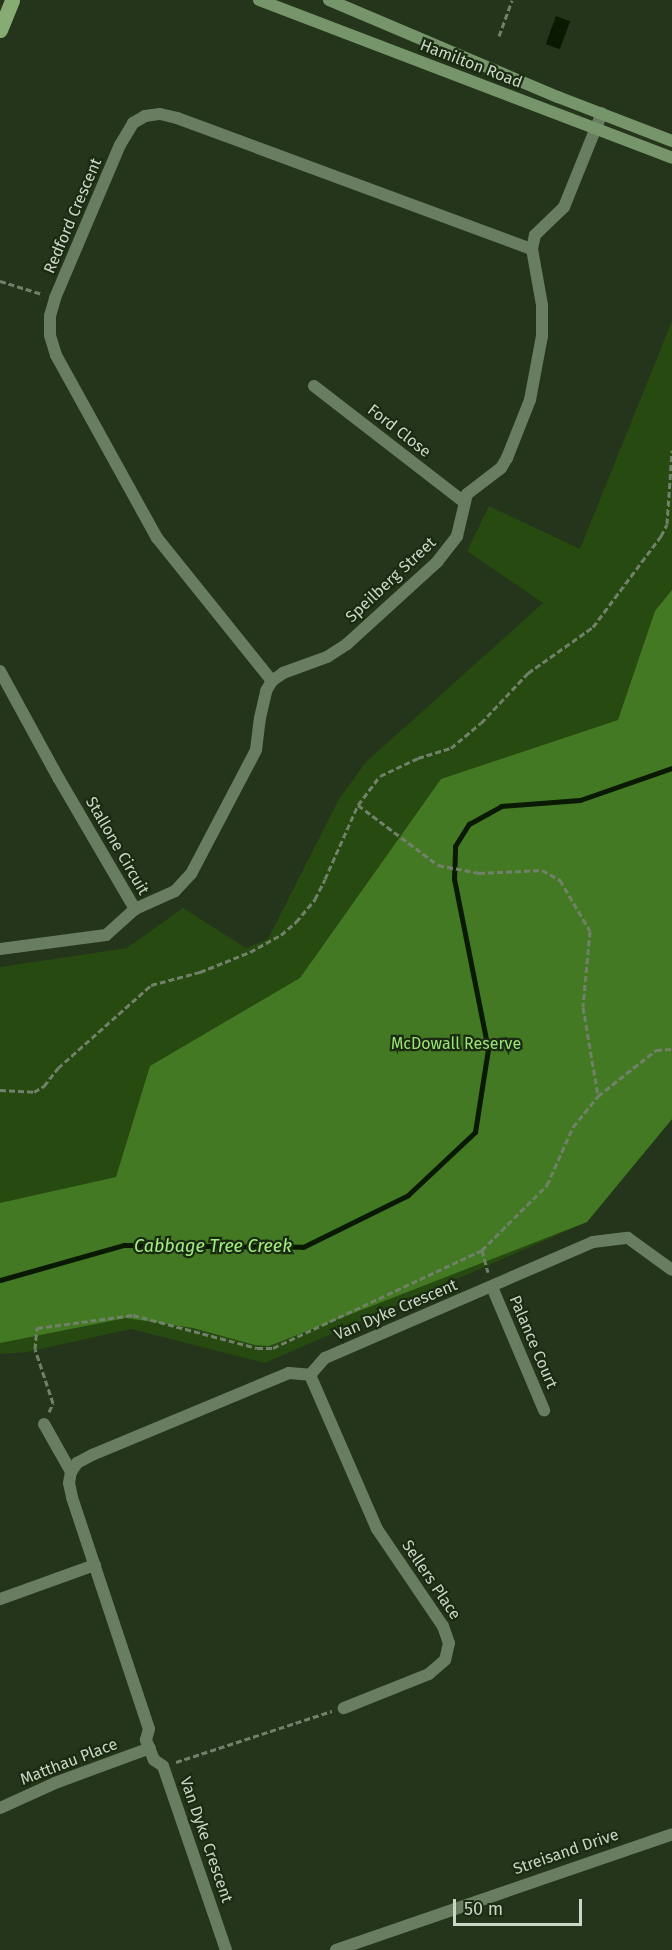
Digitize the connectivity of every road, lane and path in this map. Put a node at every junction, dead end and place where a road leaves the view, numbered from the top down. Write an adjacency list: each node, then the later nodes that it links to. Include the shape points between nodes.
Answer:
1 (12, 0): 5 (main road)
2 (259, 0): 8 (main road, Hamilton Road)
3 (329, 0): 7 (main road, Hamilton Road)
4 (512, 0): 6 (path)
5 (0, 30)
6 (499, 36)
7 (602, 113): 8 (street); 9 (main road, Hamilton Road)
8 (596, 130): 10 (main road, Hamilton Road); 11 (street, via 564,207 535,235)
9 (672, 141)
10 (672, 158)
11 (532, 249): 13 (street, Redford Crescent, via 160,114 133,123 120,145); 16 (street, via 542,305 542,336 530,400 501,468 467,494)
12 (0, 281): 13 (path)
13 (56, 298): 18 (street, Redford Crescent, via 50,316 56,355 140,510 157,538)
14 (314, 386): 16 (street, Ford Close)
15 (672, 450): 19 (path, via 667,524 593,627 528,673 481,723 451,748 380,776)
16 (464, 502): 18 (street, Speilberg Street, via 457,536 437,562 347,644)
17 (0, 671): 20 (street, Stallone Circuit)
18 (272, 681): 20 (street, via 266,691 256,750 191,874 175,891)
19 (358, 805): 23 (path, via 315,899 281,935 200,972 151,985 58,1068 44,1086 34,1092); 24 (path, via 438,865 479,873 542,870 560,880 590,931 583,1007)
20 (135, 909): 21 (street, Stallone Circuit, via 106,935)
21 (0, 949)
22 (672, 1049): 24 (path, via 656,1050)
23 (0, 1090)
24 (598, 1096): 25 (path, via 573,1127 547,1185)
25 (482, 1250): 27 (path); 30 (path, via 273,1348 256,1348 133,1315 37,1328 35,1349 53,1403)
26 (672, 1270): 27 (street, Van Dyke Crescent, via 628,1238 619,1237 592,1242)
27 (492, 1287): 28 (street, Van Dyke Crescent, via 324,1358); 29 (street, Palance Court)
28 (310, 1375): 31 (street, via 289,1373 92,1455 77,1463); 34 (street, Sellers Place, via 377,1529 443,1626 449,1643 439,1668)
29 (544, 1410)
30 (44, 1424): 31 (street, Van Dyke Crescent)
31 (71, 1472): 32 (street, Van Dyke Crescent, via 72,1497)
32 (95, 1565): 33 (street); 35 (street, Van Dyke Crescent, via 149,1729 146,1740)
33 (0, 1599)
34 (344, 1707): 36 (path)
35 (150, 1748): 36 (street, Van Dyke Crescent, via 154,1760); 37 (street, Matthau Place)
36 (163, 1766): 39 (street, Van Dyke Crescent)
37 (0, 1808)
38 (672, 1834): 40 (street, Streisand Drive)
39 (226, 1950)
40 (336, 1950)

